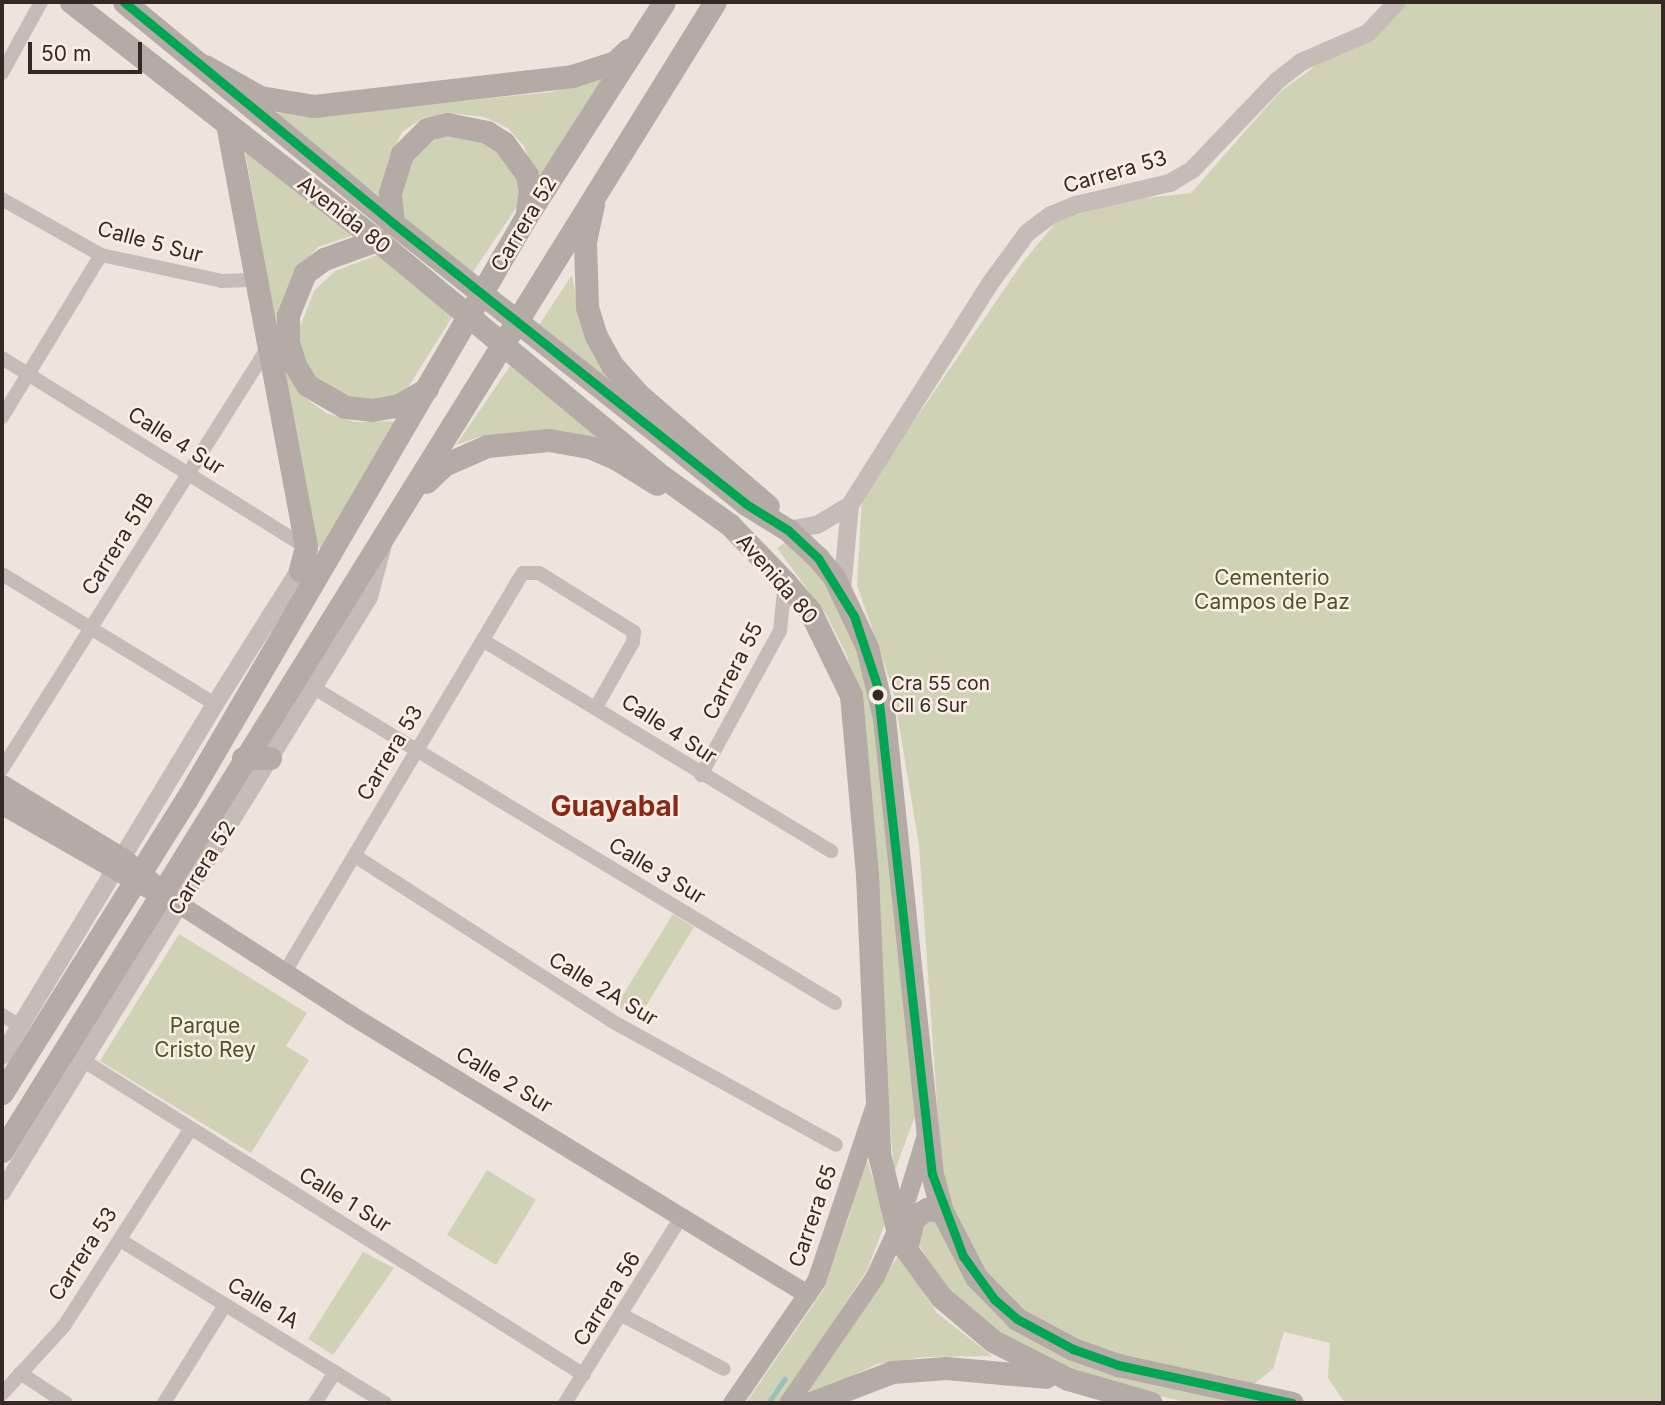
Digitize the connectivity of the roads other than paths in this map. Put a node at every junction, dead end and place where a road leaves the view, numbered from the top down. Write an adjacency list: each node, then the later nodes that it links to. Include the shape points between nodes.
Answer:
1 (41, 2): 8 (street)
2 (71, 2): 10 (main road, Avenida 80)
3 (124, 2): 9 (main road, Avenida 80)
4 (664, 2): 7 (main road, Carrera 52)
5 (715, 2): 11 (main road, Carrera 52)
6 (1397, 2): 24 (street, Carrera 53, via 1368,33 1301,62 1277,81 1192,170 1170,183 1063,210 1027,233)
7 (641, 39): 9 (main road, via 615,62 572,76 314,106 260,97); 13 (main road, Carrera 52)
8 (4, 64)
9 (205, 66): 14 (main road, Avenida 80)
10 (227, 124): 14 (main road, Avenida 80); 16 (main road)
11 (603, 178): 23 (main road, Carrera 52); 25 (main road, via 590,211 583,275 596,336 612,365 639,395 755,491)
12 (2, 199): 15 (street, Calle 5 Sur)
13 (526, 217): 14 (main road, via 530,190 520,161 487,132 447,124 427,129 402,154); 20 (main road, Carrera 52)
14 (385, 231): 20 (main road, via 324,259 305,273 288,315 288,342 307,385 345,407 372,410 399,405); 25 (main road, Avenida 80, bridge, via 746,504); 29 (main road, Avenida 80, bridge, via 656,472 729,524)
15 (102, 256): 16 (street, Calle 5 Sur, via 222,281); 19 (street)
16 (259, 280): 17 (main road)
17 (271, 342): 22 (street, Carrera 51B); 27 (main road)
18 (2, 358): 19 (street, Calle 4 Sur)
19 (28, 375): 21 (street); 22 (street, Calle 4 Sur)
20 (428, 389): 28 (main road, Carrera 52)
21 (2, 418)
22 (188, 473): 27 (street, Calle 4 Sur); 34 (street, Carrera 51B)
23 (411, 496): 26 (main road, Carrera 52); 29 (main road, via 444,465 487,446 549,440 590,447 637,470 720,535)
24 (850, 505): 25 (street, Carrera 53, via 817,525); 33 (street, Carrera 53)
25 (788, 530): 33 (main road, Avenida 80, via 818,558)
26 (385, 538): 36 (street, Carrera 52, via 373,588); 40 (main road, Carrera 52)
27 (306, 547): 28 (street, Calle 4 Sur); 30 (main road)
28 (328, 560): 30 (street); 48 (main road, Carrera 52)
29 (769, 564): 32 (main road, Avenida 80)
30 (300, 570): 37 (street, Carrera 52)
31 (2, 575): 34 (street)
32 (785, 582): 43 (street, Carrera 55, via 780,631); 57 (main road, Avenida 80, via 819,626 851,695 867,861)
33 (842, 594): 59 (main road, Avenida 80, via 867,647 884,718)
34 (90, 629): 37 (street); 42 (street, Carrera 51B)
35 (484, 640): 38 (street, Calle 4 Sur); 38 (street, Carrera 53, via 523,573 539,573 629,625 633,642); 39 (street, Carrera 53)
36 (314, 688): 39 (street, Calle 3 Sur); 41 (street, Carrera 52)
37 (215, 704): 48 (street, Carrera 52)
38 (596, 707): 43 (street, Calle 4 Sur)
39 (418, 751): 47 (street, Carrera 53); 51 (street, Calle 3 Sur)
40 (243, 758): 41 (main road); 49 (main road, Carrera 52)
41 (270, 758): 49 (street, Carrera 52)
42 (2, 769)
43 (701, 775): 46 (street, Calle 4 Sur)
44 (2, 784): 48 (main road, Calle 2 Sur)
45 (2, 805): 48 (main road, Calle 2 Sur)
46 (831, 851)
47 (355, 856): 50 (street, Carrera 53); 60 (street, Calle 2A Sur, via 610,1020)
48 (129, 872): 49 (main road, Calle 2 Sur); 53 (street, Carrera 52); 56 (main road, Carrera 52)
49 (167, 896): 50 (main road, Calle 2 Sur); 55 (street, Carrera 52); 61 (main road, Carrera 52)
50 (286, 971): 64 (main road, Calle 2 Sur)
51 (835, 1003)
52 (2, 1015): 53 (street)
53 (20, 1026): 54 (street, Carrera 52)
54 (2, 1056)
55 (84, 1061): 58 (street, Calle 1 Sur); 62 (street, Carrera 52)
56 (2, 1093)
57 (874, 1105): 65 (main road, Avenida 80, via 879,1154); 67 (main road, Carrera 65, via 830,1249)
58 (191, 1129): 66 (street, Carrera 53); 73 (street, Calle 1 Sur)
59 (926, 1135): 63 (main road, Avenida 80); 65 (main road)
60 (836, 1145)
61 (2, 1152)
62 (2, 1192)
63 (942, 1211): 65 (main road, via 927,1209 913,1218); 85 (main road, Avenida 80, via 976,1277 1017,1320 1045,1336 1118,1365)
64 (682, 1216): 67 (main road, Calle 2 Sur); 69 (street, Carrera 56)
65 (902, 1239): 74 (main road, Avenida 80, via 941,1297 978,1331); 82 (main road)
66 (120, 1240): 68 (street, Calle 1A); 72 (street, Carrera 53, via 49,1347)
67 (807, 1294): 81 (main road, Carrera 65)
68 (225, 1305): 71 (street, Calle 1A); 77 (street)
69 (622, 1315): 70 (street); 73 (street, Carrera 56)
70 (724, 1369)
71 (335, 1372): 78 (street); 79 (street, Calle 1A)
72 (20, 1373): 75 (street, Carrera 53); 76 (street)
73 (584, 1375): 80 (street, Carrera 56)
74 (1068, 1379): 83 (main road, via 993,1370 918,1369 861,1381); 84 (main road, Avenida 80)
75 (2, 1394)
76 (66, 1403)
77 (164, 1403)
78 (315, 1403)
79 (385, 1403)
80 (566, 1403)
81 (732, 1403)
82 (788, 1403)
83 (811, 1403)
84 (1151, 1403)
85 (1292, 1403)

